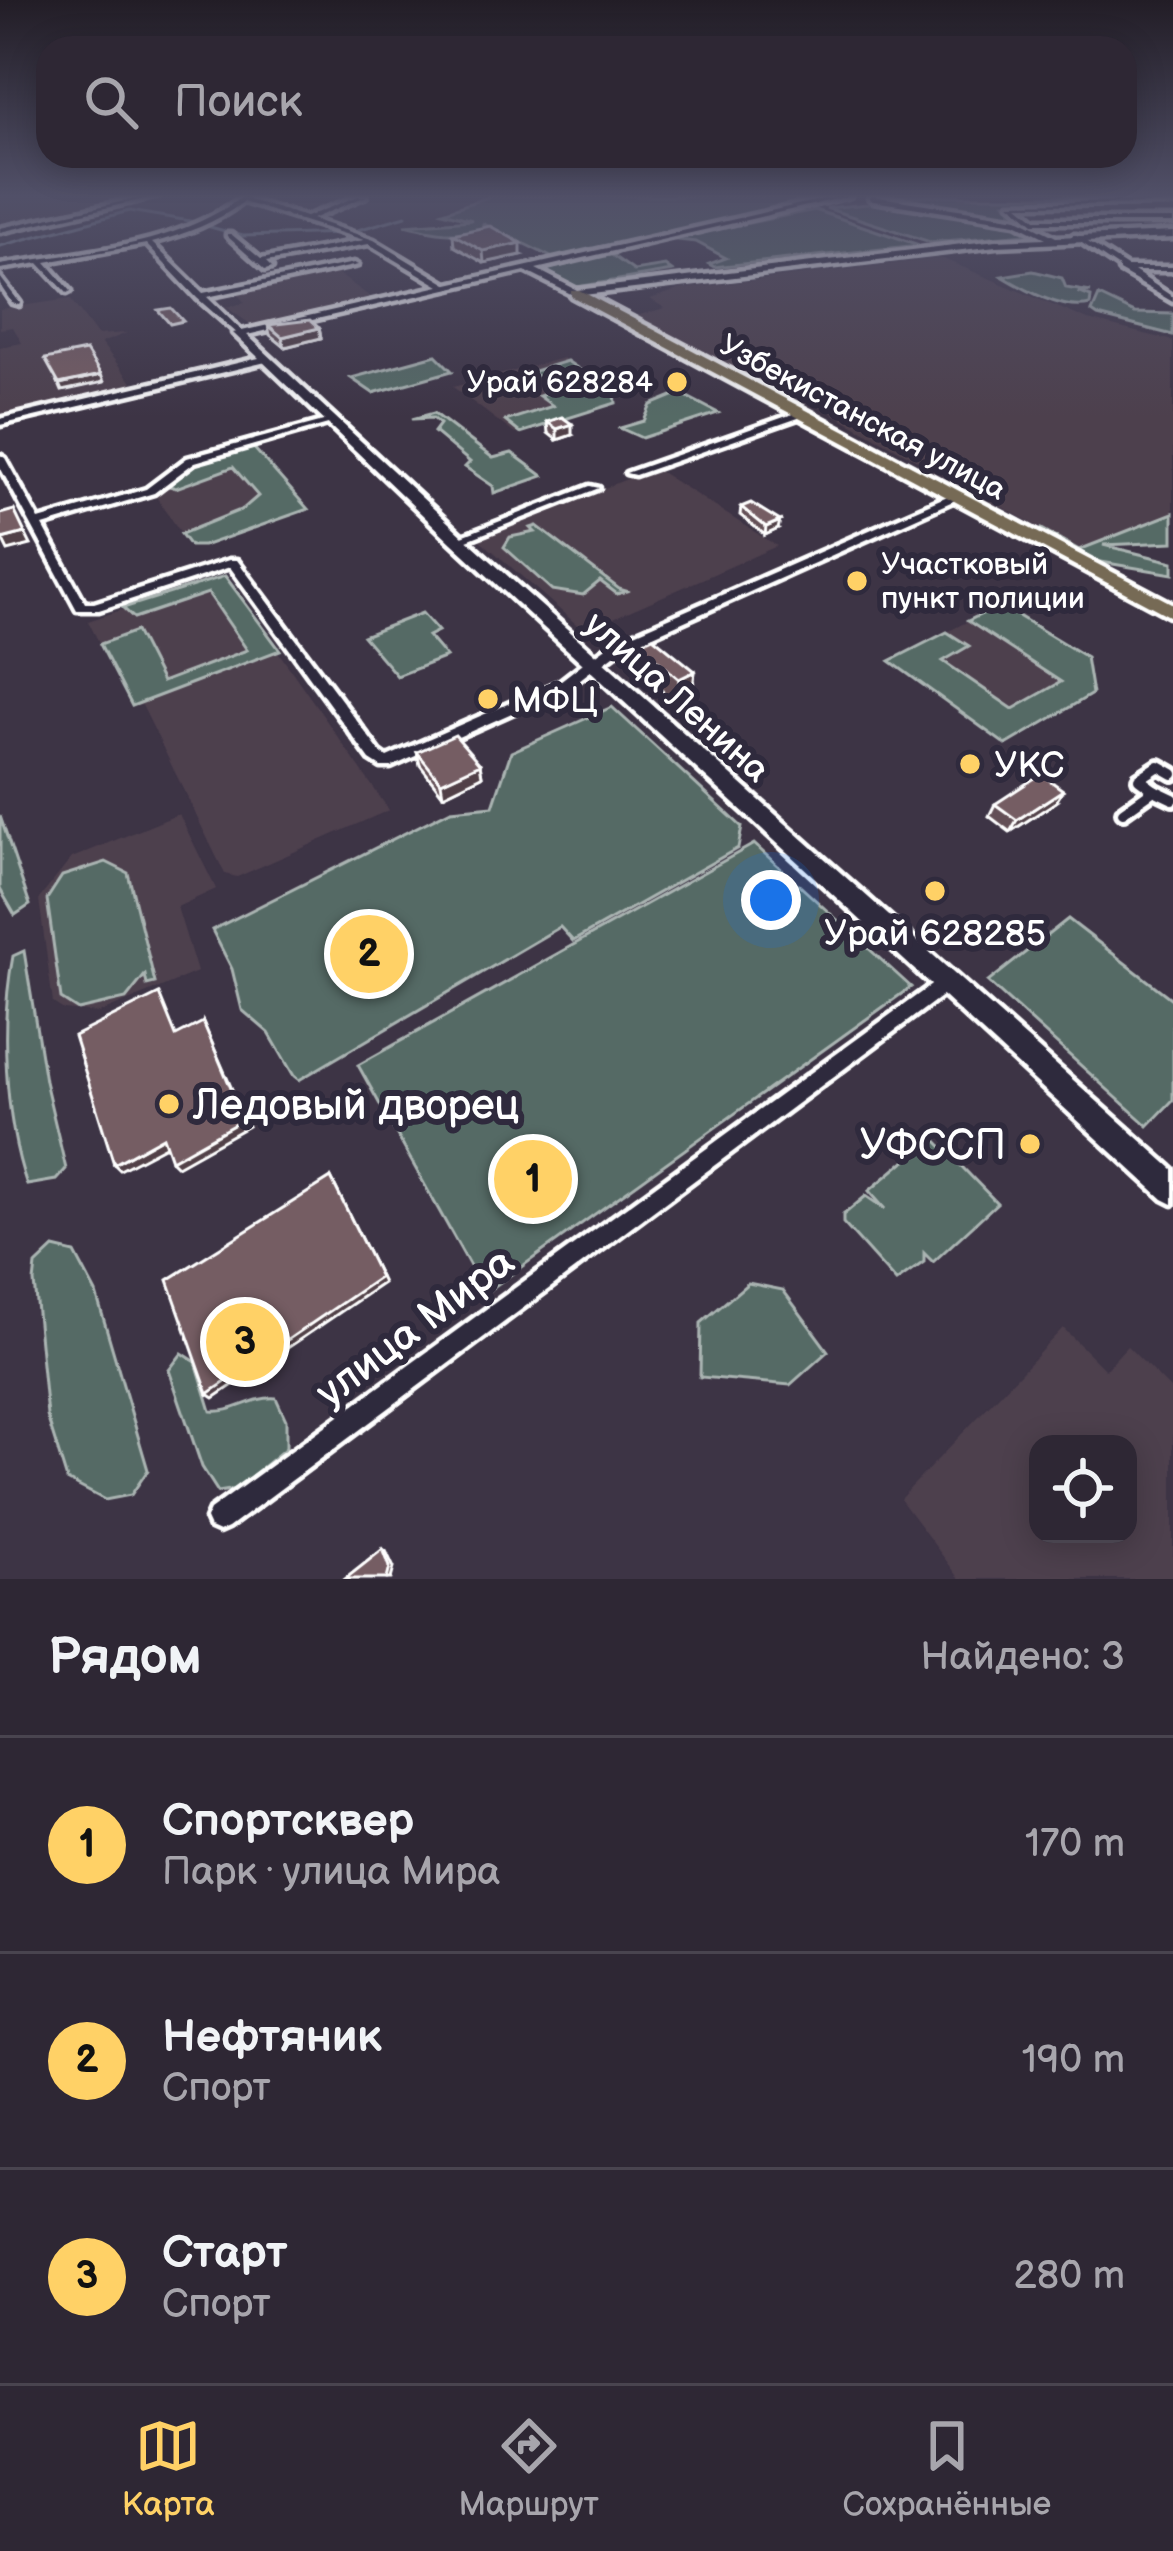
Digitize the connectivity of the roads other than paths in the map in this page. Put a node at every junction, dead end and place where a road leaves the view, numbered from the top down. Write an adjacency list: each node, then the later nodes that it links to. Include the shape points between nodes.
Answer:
1 (49, 270): 13 (street)
2 (175, 270): 15 (street, улица Ленина)
3 (270, 270): 11 (street)
4 (333, 270): 11 (street)
5 (419, 270): 12 (street)
6 (525, 270): 12 (main road)
7 (529, 270): 14 (main road, Узбекистанская улица)
8 (767, 270): 14 (main road)
9 (1119, 270): 16 (street)
10 (0, 279): 17 (street, via 15,301)
11 (283, 280): 15 (street)
12 (448, 287): 18 (main road)
13 (68, 291)
14 (574, 292): 20 (main road, Узбекистанская улица)
15 (200, 296): 18 (street, улица Ленина)
16 (1172, 298)
17 (0, 302)
18 (239, 334): 19 (main road, улица Ленина)
19 (263, 360): 21 (street); 22 (main road, улица Ленина)
20 (801, 415): 24 (street); 26 (main road, Узбекистанская улица)
21 (0, 422)
22 (330, 422): 27 (street, via 191,460 150,491); 28 (main road, улица Ленина)
23 (0, 458): 27 (street)
24 (631, 473)
25 (594, 488): 28 (street)
26 (956, 497): 29 (main road, Узбекистанская улица); 30 (street)
27 (39, 524): 30 (street, via 84,608 233,562 386,763 565,684)
28 (458, 540): 30 (main road, улица Ленина)
29 (1173, 612)
30 (592, 663): 35 (main road, улица Ленина)
31 (1173, 774): 32 (street, via 1159,766 1139,779)
32 (1154, 790): 33 (street); 34 (street)
33 (1173, 799)
34 (1124, 812)
35 (945, 983): 36 (main road, улица Ленина); 37 (street, улица Мира)
36 (1173, 1189)
37 (219, 1519)

